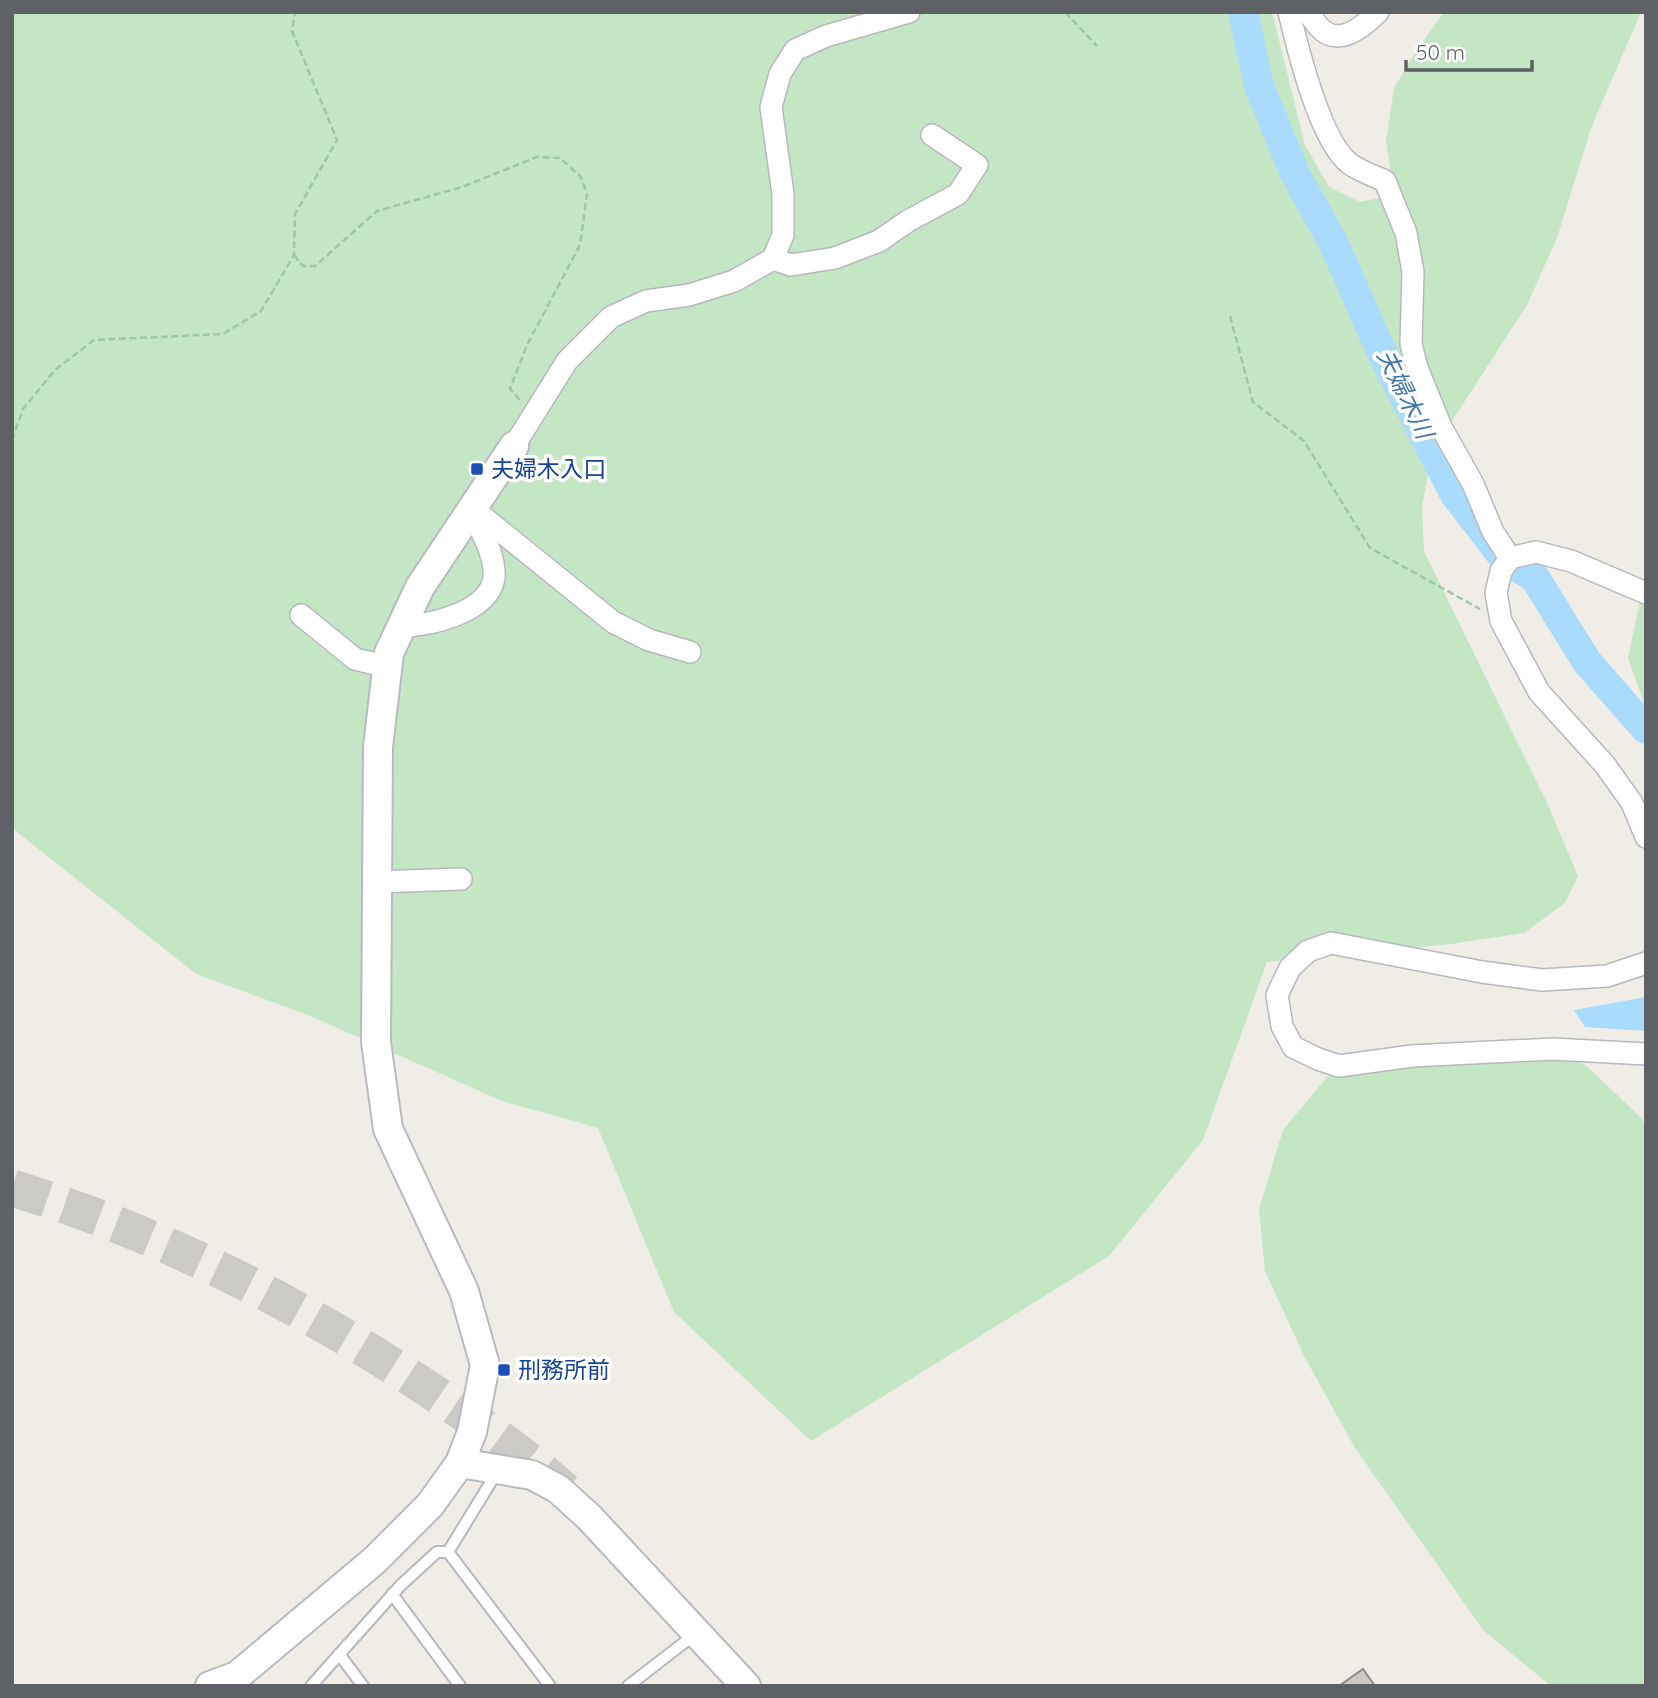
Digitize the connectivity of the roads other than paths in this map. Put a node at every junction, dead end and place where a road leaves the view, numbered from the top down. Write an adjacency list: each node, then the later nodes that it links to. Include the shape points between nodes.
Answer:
1 (909, 12): 6 (street, via 795,50 780,74 771,107 783,194 783,235)
2 (1289, 12): 9 (street, via 1330,140 1350,163 1385,181 1406,233 1413,272 1411,344 1418,368 1441,427)
3 (1309, 12): 4 (street, via 1316,26 1329,36 1346,36)
4 (1378, 12)
5 (932, 135): 6 (street, via 977,165 958,194 879,241 835,258 791,265)
6 (773, 259): 7 (street, via 734,281 689,295 646,301 611,317 567,360)
7 (514, 446): 8 (street)
8 (472, 509): 12 (street, via 420,587); 12 (street, via 494,578 484,598 464,612 420,626); 13 (street, via 613,622 649,640)
9 (1510, 558): 10 (street, via 1536,552 1548,555); 15 (street, via 1501,571 1496,593 1501,621 1539,692 1605,765 1632,803)
10 (1646, 593)
11 (301, 615): 14 (street, via 355,659)
12 (402, 626): 14 (street, via 389,653)
13 (690, 652)
14 (388, 667): 17 (street, via 378,747)
15 (1646, 837)
16 (461, 879): 17 (street)
17 (377, 881): 20 (street, via 376,1042 388,1129 464,1291 485,1365 472,1432)
18 (1646, 963): 19 (street, via 1607,976 1542,980 1331,943 1308,951 1290,968 1277,995 1282,1026 1293,1047 1339,1066 1412,1056 1553,1049)
19 (1646, 1054)
20 (460, 1463): 21 (street); 26 (street, via 430,1505 376,1560)
21 (498, 1469): 22 (lane); 24 (street, via 532,1475 558,1489)
22 (448, 1552): 23 (lane, via 437,1552); 31 (lane)
23 (392, 1594): 25 (lane); 30 (lane)
24 (696, 1633): 32 (lane); 33 (street)
25 (339, 1654): 28 (lane); 29 (lane)
26 (237, 1681): 27 (street)
27 (210, 1686)
28 (311, 1686)
29 (363, 1686)
30 (460, 1686)
31 (550, 1686)
32 (628, 1686)
33 (746, 1686)

